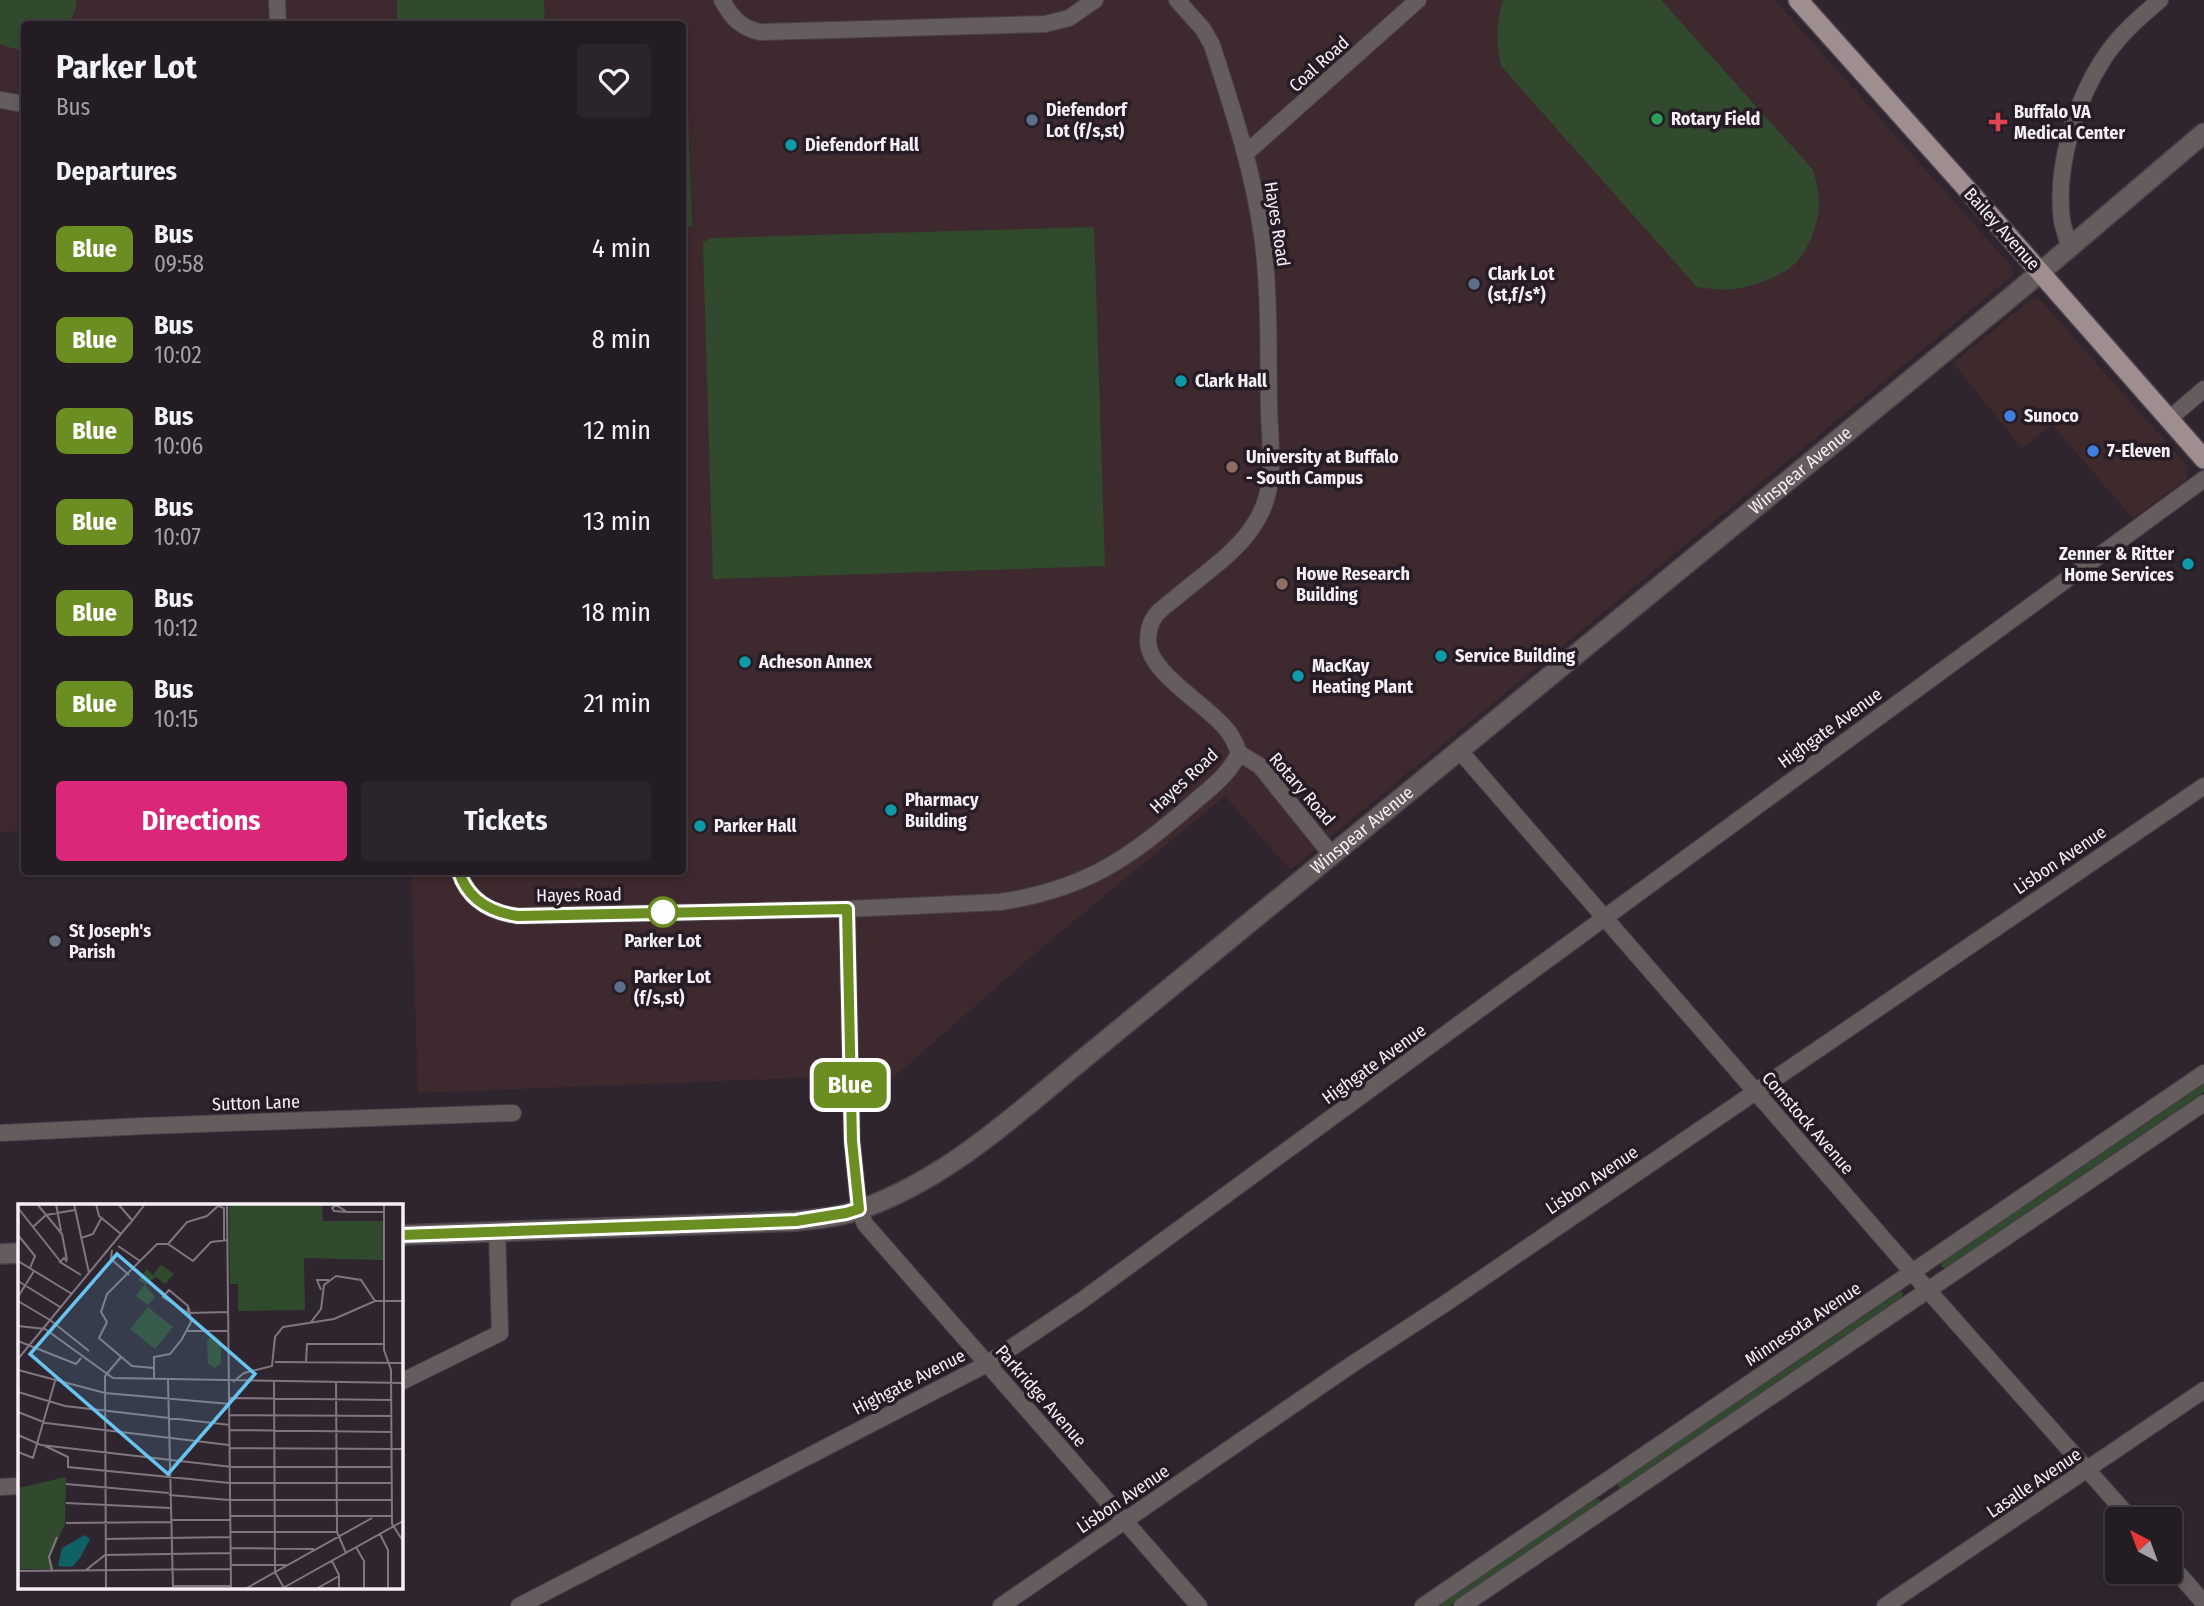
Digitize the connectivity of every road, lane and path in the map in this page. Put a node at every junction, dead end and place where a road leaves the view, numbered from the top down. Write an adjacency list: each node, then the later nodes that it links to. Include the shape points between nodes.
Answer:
1 (277, 0): 8 (street)
2 (722, 0): 3 (street, via 741,26 760,33 1045,24 1069,18)
3 (1095, 0)
4 (1177, 0): 12 (street, Hayes Road, via 1212,45)
5 (1418, 0): 12 (street, Coal Road)
6 (1798, 0): 14 (main road, Bailey Avenue)
7 (2160, 0): 13 (street, via 2105,57 2081,103 2067,150 2061,204)
8 (278, 21)
9 (0, 100): 10 (street)
10 (21, 104)
11 (2204, 133): 13 (street, Winspear Avenue)
12 (1245, 155): 20 (street, Hayes Road, via 1265,264 1269,491 1261,514 1244,538 1158,612 1147,638 1152,658 1227,729)
13 (2070, 247): 14 (street, Winspear Avenue)
14 (2040, 272): 16 (main road, Bailey Avenue); 19 (street, Winspear Avenue)
15 (2204, 389): 16 (street)
16 (2169, 419): 17 (main road, Bailey Avenue)
17 (2204, 459)
18 (2204, 479): 25 (street, Highgate Avenue)
19 (1459, 750): 22 (street, Winspear Avenue); 25 (street, Comstock Avenue)
20 (1239, 753): 22 (street, Rotary Road, via 1260,766); 24 (street, Hayes Road, via 1225,775 1135,850 1075,884 1000,902)
21 (2204, 786): 27 (street, Lisbon Avenue)
22 (1331, 854): 31 (street, Winspear Avenue, via 975,1146 917,1184)
23 (461, 875): 24 (street, Hayes Road, via 476,899 500,913 518,916)
24 (847, 909): 31 (street, via 852,1141)
25 (1604, 917): 27 (street, Comstock Avenue); 38 (street, Highgate Avenue, via 1081,1301)
26 (2204, 1073): 36 (street, Minnesota Avenue)
27 (1756, 1091): 36 (street, Comstock Avenue); 47 (street, Lisbon Avenue)
28 (2204, 1103): 37 (street)
29 (513, 1113): 30 (street, Sutton Lane)
30 (0, 1133)
31 (859, 1209): 32 (street, Winspear Avenue, via 796,1221); 38 (street, Parkridge Avenue, via 866,1224)
32 (497, 1231): 33 (street, Winspear Avenue); 39 (street, via 500,1333)
33 (402, 1235)
34 (18, 1253): 35 (street)
35 (0, 1254)
36 (1913, 1272): 37 (street, Comstock Avenue); 42 (street, Minnesota Avenue)
37 (1927, 1289): 41 (street, Comstock Avenue); 45 (street)
38 (987, 1364): 47 (street, Parkridge Avenue); 50 (street, Highgate Avenue)
39 (402, 1382)
40 (2204, 1390): 41 (street, Lasalle Avenue)
41 (2088, 1469): 46 (street, Comstock Avenue); 55 (street, Lasalle Avenue)
42 (1602, 1485): 45 (street); 53 (street, Minnesota Avenue)
43 (18, 1486): 44 (street)
44 (0, 1487)
45 (1614, 1503): 54 (street)
46 (2121, 1507)
47 (1126, 1521): 51 (street, Lisbon Avenue); 52 (street, Parkridge Avenue)
48 (2182, 1577): 49 (street)
49 (2204, 1603)
50 (519, 1606)
51 (1001, 1606)
52 (1199, 1606)
53 (1423, 1606)
54 (1462, 1606)
55 (1885, 1606)

